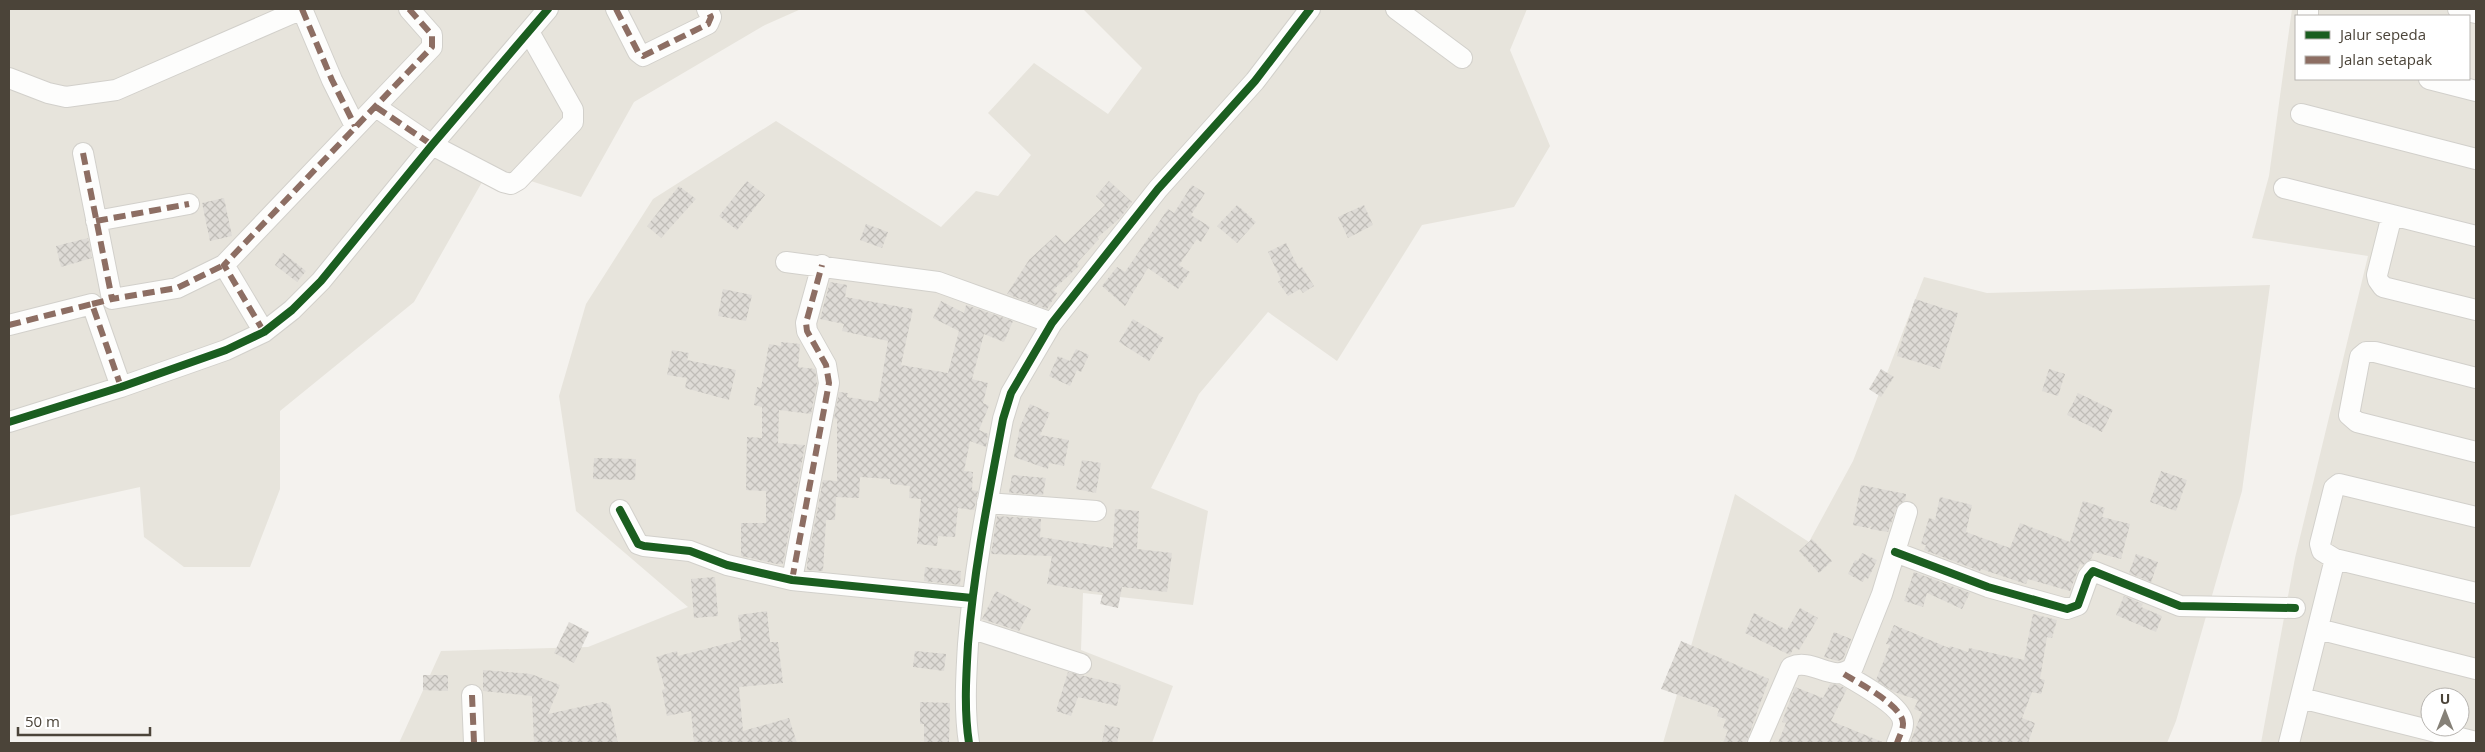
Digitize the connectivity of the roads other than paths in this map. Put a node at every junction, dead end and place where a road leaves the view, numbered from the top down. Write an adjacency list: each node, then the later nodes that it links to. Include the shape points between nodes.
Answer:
1 (302, 9): 12 (street, via 116,90 66,97); 17 (street)
2 (409, 9): 15 (street, via 432,34 434,43)
3 (548, 9): 10 (street)
4 (616, 9): 5 (street, via 643,56 708,24 711,17)
5 (707, 9)
6 (1396, 9): 11 (street)
7 (2458, 9): 9 (street)
8 (1302, 12): 32 (street, via 1255,80 1158,189)
9 (2476, 13)
10 (529, 32): 18 (street); 18 (street, via 573,110 573,122 511,184)
11 (1462, 58)
12 (9, 78)
13 (2433, 80): 14 (street)
14 (2476, 91)
15 (376, 107): 17 (street); 18 (street)
16 (2302, 114): 20 (street)
17 (355, 126): 27 (street)
18 (432, 145): 34 (street, via 321,281)
19 (83, 153): 24 (street)
20 (2476, 159)
21 (2284, 188): 23 (street)
22 (189, 204): 24 (street)
23 (2392, 215): 25 (street); 31 (street, via 2377,275 2380,284)
24 (96, 221): 29 (street)
25 (2476, 236)
26 (786, 262): 28 (street)
27 (224, 265): 29 (street, via 177,288); 34 (street)
28 (822, 265): 32 (street, via 938,282); 46 (street, via 806,323 807,331 826,365 829,384)
29 (112, 299): 30 (street)
30 (92, 304): 33 (street); 36 (street)
31 (2476, 310)
32 (1052, 323): 39 (street, via 1011,393)
33 (9, 325)
34 (264, 332): 36 (street, via 226,350)
35 (2476, 378): 38 (street, via 2366,352 2360,357 2349,415 2357,422)
36 (122, 387): 37 (street)
37 (9, 422)
38 (2476, 452)
39 (987, 503): 41 (street); 48 (street)
40 (620, 510): 46 (street, via 638,544 684,550 727,565)
41 (1096, 511)
42 (1907, 512): 44 (street)
43 (2476, 518): 45 (street, via 2339,484 2334,488 2320,544 2322,551)
44 (1895, 552): 49 (street, via 1988,587 2067,609 2078,605 2093,571 2180,606); 54 (street, via 1867,635 1853,667)
45 (2335, 559): 47 (street); 51 (street)
46 (792, 580): 48 (street)
47 (2476, 593)
48 (972, 598): 50 (street)
49 (2295, 608)
50 (970, 628): 52 (street); 59 (street, via 966,725)
51 (2318, 629): 53 (street); 56 (street)
52 (1081, 664)
53 (2476, 669)
54 (1844, 674): 60 (street, via 1804,664 1791,667); 61 (street, via 1889,702 1899,712 1903,723)
55 (472, 695): 58 (street)
56 (2301, 698): 57 (street); 62 (street)
57 (2476, 742)
58 (474, 743)
59 (969, 743)
60 (1758, 743)
61 (1898, 743)
62 (2289, 743)

